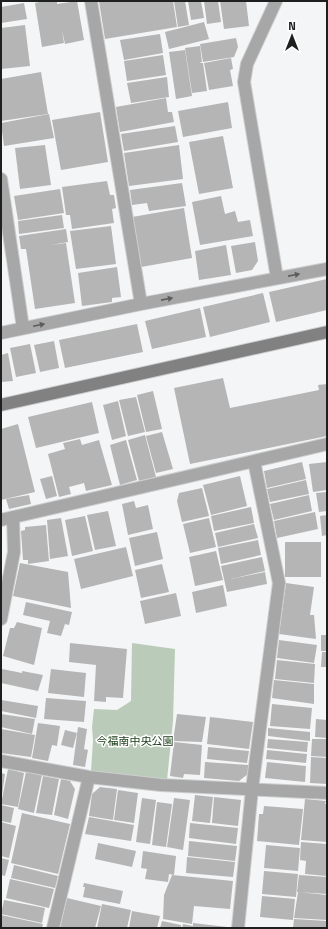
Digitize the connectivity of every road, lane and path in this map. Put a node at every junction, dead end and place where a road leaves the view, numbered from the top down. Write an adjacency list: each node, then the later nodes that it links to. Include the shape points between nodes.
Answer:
1 (91, 1): 6 (street)
2 (276, 1): 5 (street, via 247,64 244,82)
3 (1, 179): 7 (street)
4 (327, 269): 5 (street, one-way to 4)
5 (277, 278): 6 (street, one-way to 5)
6 (141, 304): 7 (street, one-way to 6)
7 (23, 328): 9 (street)
8 (327, 332): 10 (street)
9 (1, 333)
10 (1, 406)
11 (327, 444): 12 (street)
12 (254, 461): 13 (street); 17 (street, via 279,583)
13 (7, 519): 14 (street, via 14,552)
14 (1, 619)
15 (1, 761): 16 (street)
16 (89, 777): 17 (street, via 161,785); 19 (street)
17 (252, 789): 18 (street); 20 (street)
18 (327, 793)
19 (53, 928)
20 (238, 928)

